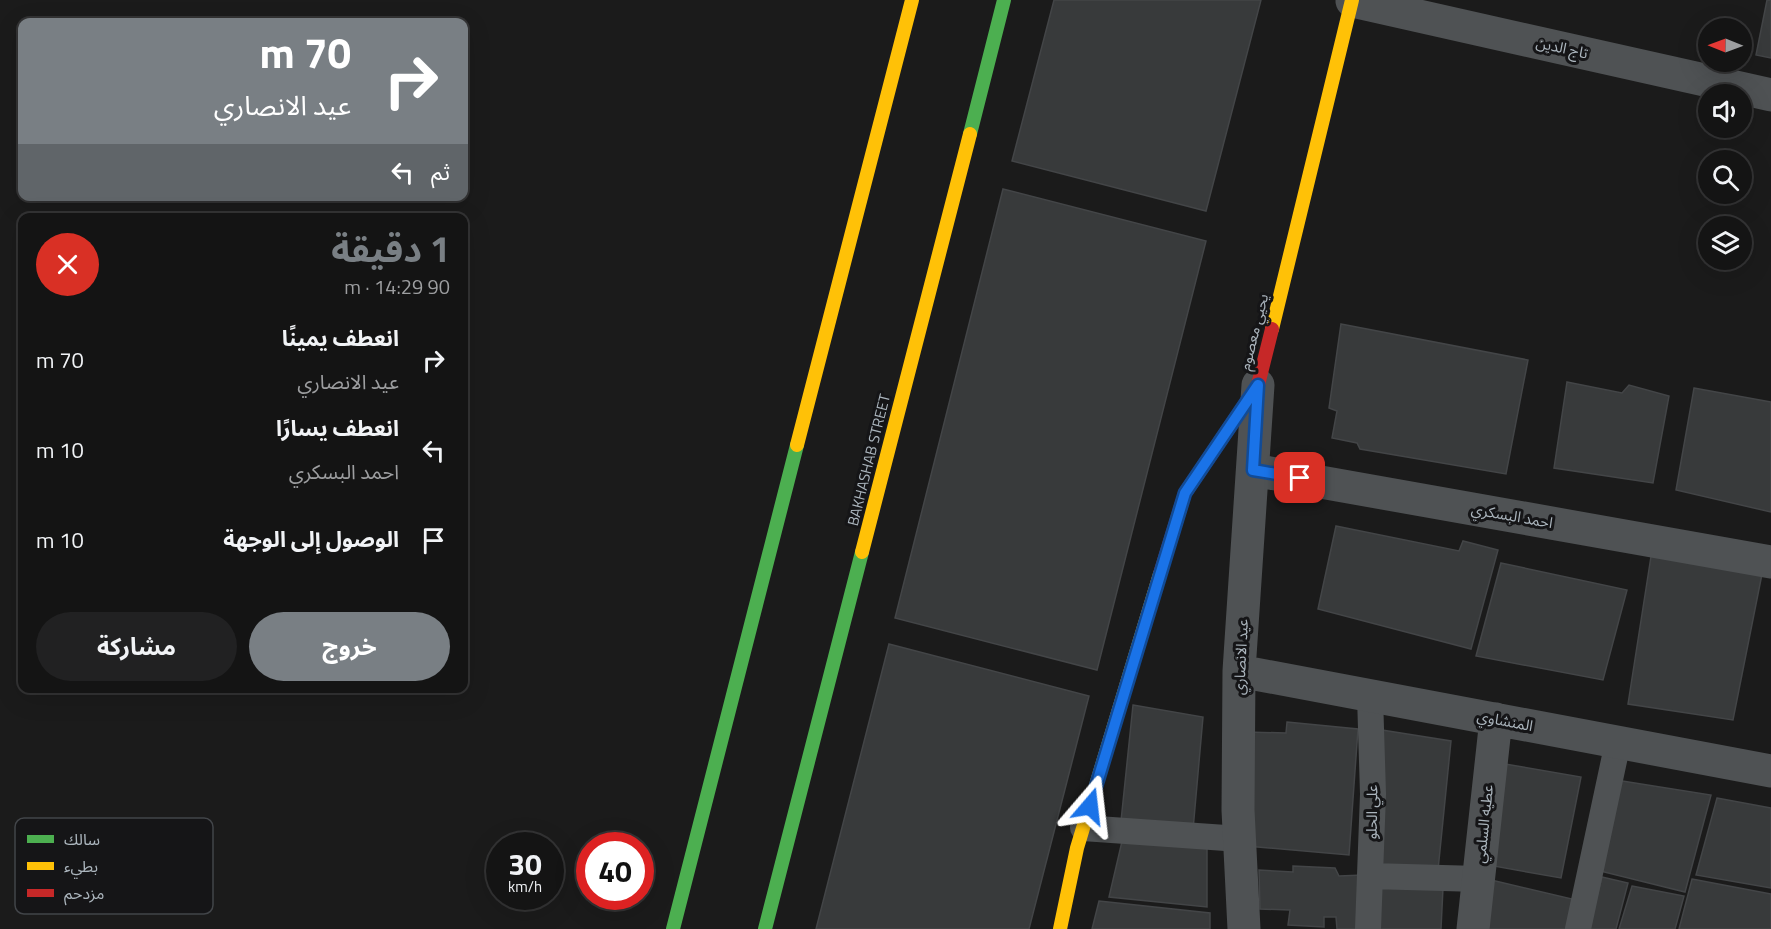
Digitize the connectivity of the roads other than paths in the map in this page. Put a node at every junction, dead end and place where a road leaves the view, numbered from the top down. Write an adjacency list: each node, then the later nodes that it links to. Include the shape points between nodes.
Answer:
1 (912, 0): 17 (main road)
2 (1005, 0): 18 (main road, BAKHASHAB STREET)
3 (1352, 0): 4 (street, تاج الدين); 5 (main road, يحيي معصوم)
4 (1771, 95)
5 (1258, 385): 6 (street, عيد الانصاري); 13 (main road, يحيي معصوم, via 1185,493)
6 (1253, 470): 7 (street, احمد البسكري); 8 (street, عيد الانصاري)
7 (1771, 562)
8 (1239, 671): 9 (street, المنشاوي); 14 (street, عيد الانصاري)
9 (1370, 696): 10 (street, المنشاوي); 15 (lane, علي الحلو)
10 (1496, 719): 11 (street, المنشاوي); 16 (street, عطيه السلمي)
11 (1618, 742): 12 (street, المنشاوي); 23 (lane)
12 (1771, 771)
13 (1083, 828): 14 (lane); 19 (main road, يحيي معصوم)
14 (1240, 839): 20 (street, عيد الانصاري)
15 (1370, 876): 16 (lane); 21 (lane, علي الحلو)
16 (1479, 879): 22 (street, عطيه السلمي)
17 (674, 929)
18 (765, 929)
19 (1060, 929)
20 (1245, 929)
21 (1368, 929)
22 (1473, 929)
23 (1578, 929)

